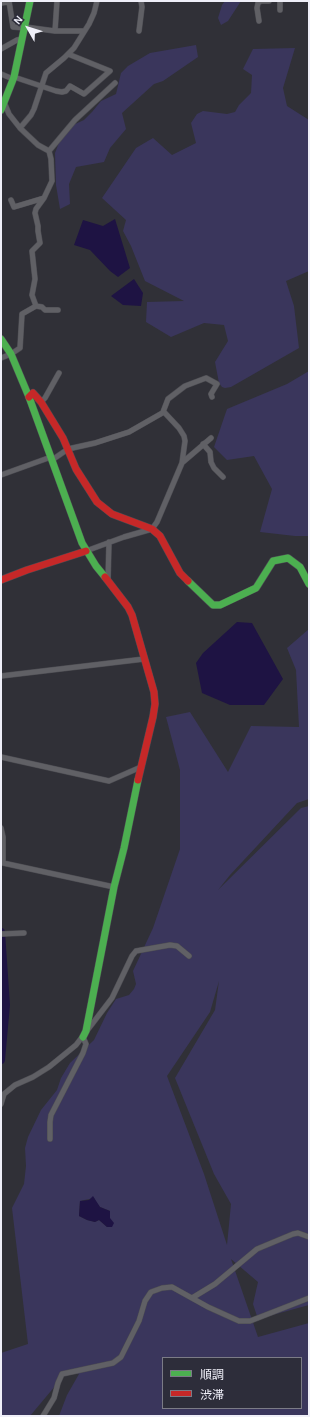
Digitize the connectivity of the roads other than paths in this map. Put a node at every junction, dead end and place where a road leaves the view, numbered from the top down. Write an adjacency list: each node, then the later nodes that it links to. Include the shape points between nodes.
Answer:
1 (30, 1): 12 (street)
2 (56, 1): 13 (street)
3 (98, 1): 14 (street)
4 (141, 1): 15 (street)
5 (261, 1): 6 (street); 11 (street, via 257,8)
6 (269, 1)
7 (280, 1): 10 (street)
8 (9, 2): 9 (street); 12 (street, via 13,27)
9 (1, 3)
10 (280, 10)
11 (259, 21)
12 (25, 27): 13 (street); 16 (street)
13 (56, 31): 14 (street)
14 (84, 31): 18 (street)
15 (139, 31)
16 (22, 39): 17 (street); 20 (street)
17 (1, 49)
18 (68, 54): 22 (street, via 46,73); 22 (street, via 110,71 84,94 70,86 62,92)
19 (1, 74): 20 (street)
20 (14, 78): 22 (street); 23 (street)
21 (115, 83): 26 (street, via 75,120)
22 (41, 86): 25 (street, via 31,115)
23 (4, 102): 24 (street); 25 (street, via 9,114)
24 (1, 110)
25 (20, 128): 26 (street, via 38,145)
26 (49, 151): 27 (street, via 52,181)
27 (44, 198): 28 (street, via 14,208); 29 (street, via 35,213 40,243 32,251 35,279 32,295)
28 (11, 200)
29 (36, 306): 30 (street, via 45,310); 32 (street, via 22,314 20,348)
30 (58, 310)
31 (1, 339): 32 (street)
32 (10, 354): 33 (street); 35 (street)
33 (1, 358)
34 (59, 373): 37 (street)
35 (29, 397): 37 (street, via 33,393); 42 (street)
36 (212, 397): 38 (street, via 211,394 217,384 206,378 185,386 168,399)
37 (41, 402): 41 (street)
38 (163, 412): 41 (street, via 129,432); 43 (street, via 184,436)
39 (211, 438): 40 (street)
40 (203, 444): 43 (street); 45 (street, via 210,452 214,468)
41 (68, 449): 42 (street); 46 (street, via 76,469 97,502 112,514)
42 (51, 458): 44 (street); 48 (street)
43 (183, 462): 46 (street)
44 (1, 475)
45 (222, 477)
46 (152, 530): 47 (street); 51 (street, via 160,536 180,573 213,605 220,606 256,588 273,561 280,559 291,559 300,567)
47 (109, 542): 48 (street); 50 (street)
48 (86, 551): 49 (street); 50 (street)
49 (1, 580)
50 (108, 580): 52 (street, via 128,607 138,632)
51 (309, 584)
52 (144, 659): 53 (street); 55 (street, via 155,704)
53 (1, 676)
54 (1, 757): 55 (street, via 110,781)
55 (141, 767): 57 (street)
56 (1, 828): 57 (street, via 3,863)
57 (114, 887): 61 (street)
58 (24, 933): 59 (street)
59 (2, 934)
60 (189, 956): 61 (street, via 177,946 170,945 136,952 112,998)
61 (85, 1034): 62 (street, via 76,1045 49,1067 15,1085 4,1094); 63 (street, via 86,1044 83,1053 52,1114)
62 (1, 1104)
63 (50, 1139)
64 (309, 1237): 65 (street, via 298,1233 257,1249 215,1284)
65 (192, 1298): 66 (street, via 239,1321 248,1322); 67 (street, via 172,1287 151,1292 122,1357 113,1362 62,1374 54,1398)
66 (309, 1298)
67 (43, 1416)

